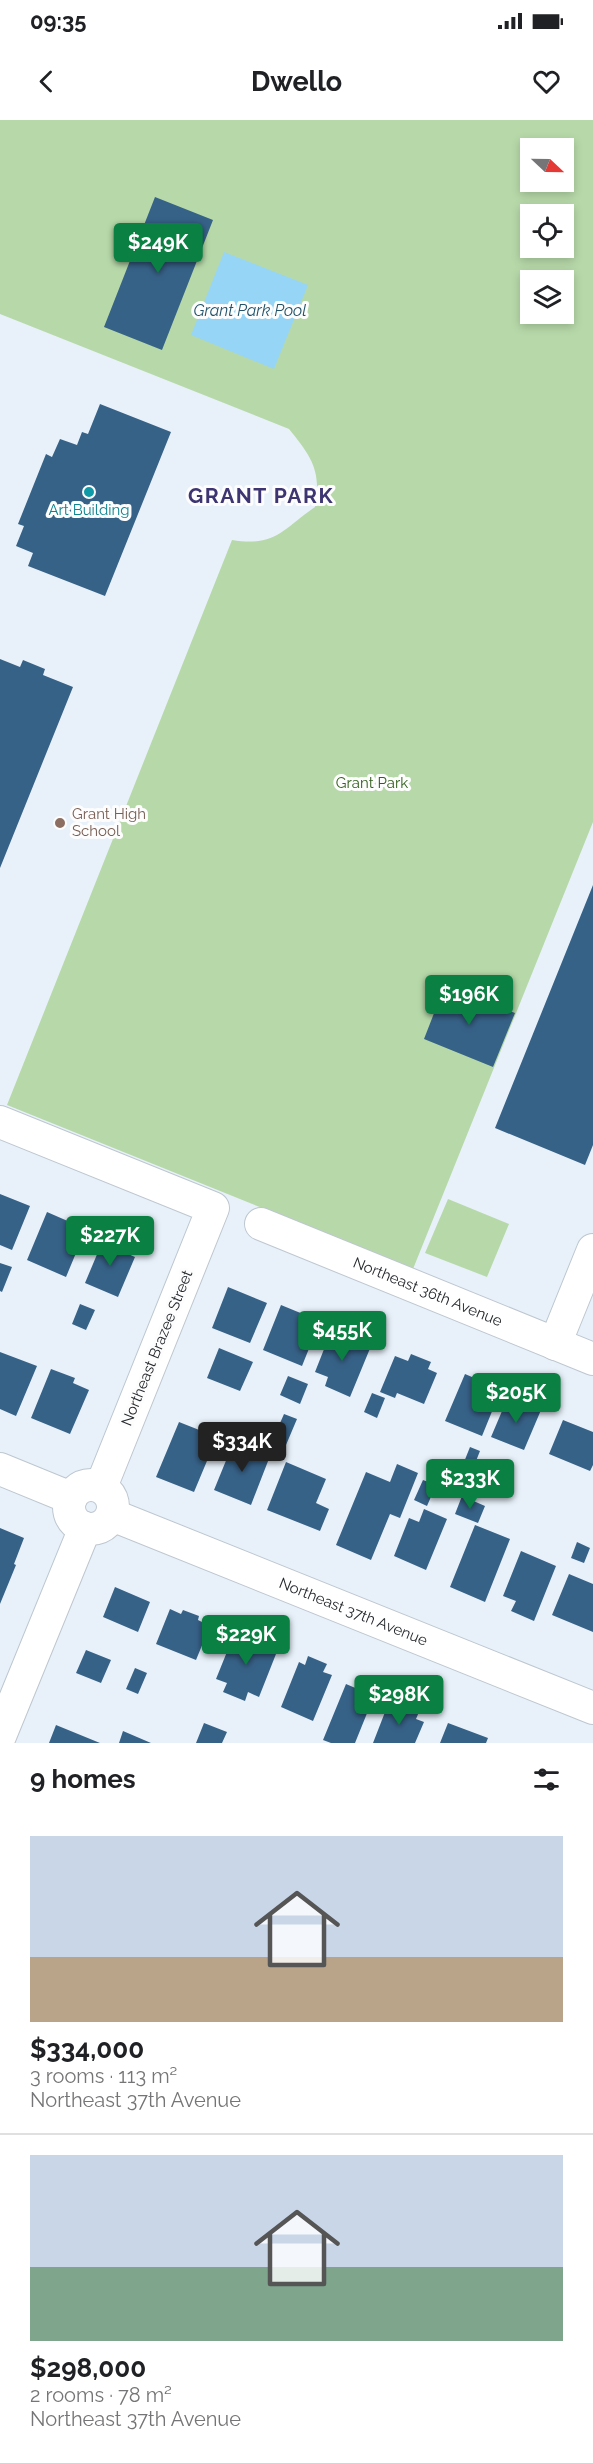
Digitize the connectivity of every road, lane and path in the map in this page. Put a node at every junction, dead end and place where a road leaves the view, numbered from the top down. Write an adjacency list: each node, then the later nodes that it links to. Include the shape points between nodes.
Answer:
1 (0, 1122): 7 (street, Northeast Brazee Street, via 213,1208)
2 (261, 1224): 4 (street, Northeast 36th Avenue)
3 (593, 1250): 4 (street)
4 (555, 1344): 5 (street, Northeast 36th Avenue)
5 (593, 1359)
6 (0, 1469): 7 (street, via 71,1498 85,1486)
7 (99, 1510): 8 (street, Northeast 37th Avenue); 9 (street, Northeast Brazee Street)
8 (593, 1708)
9 (0, 1736)

